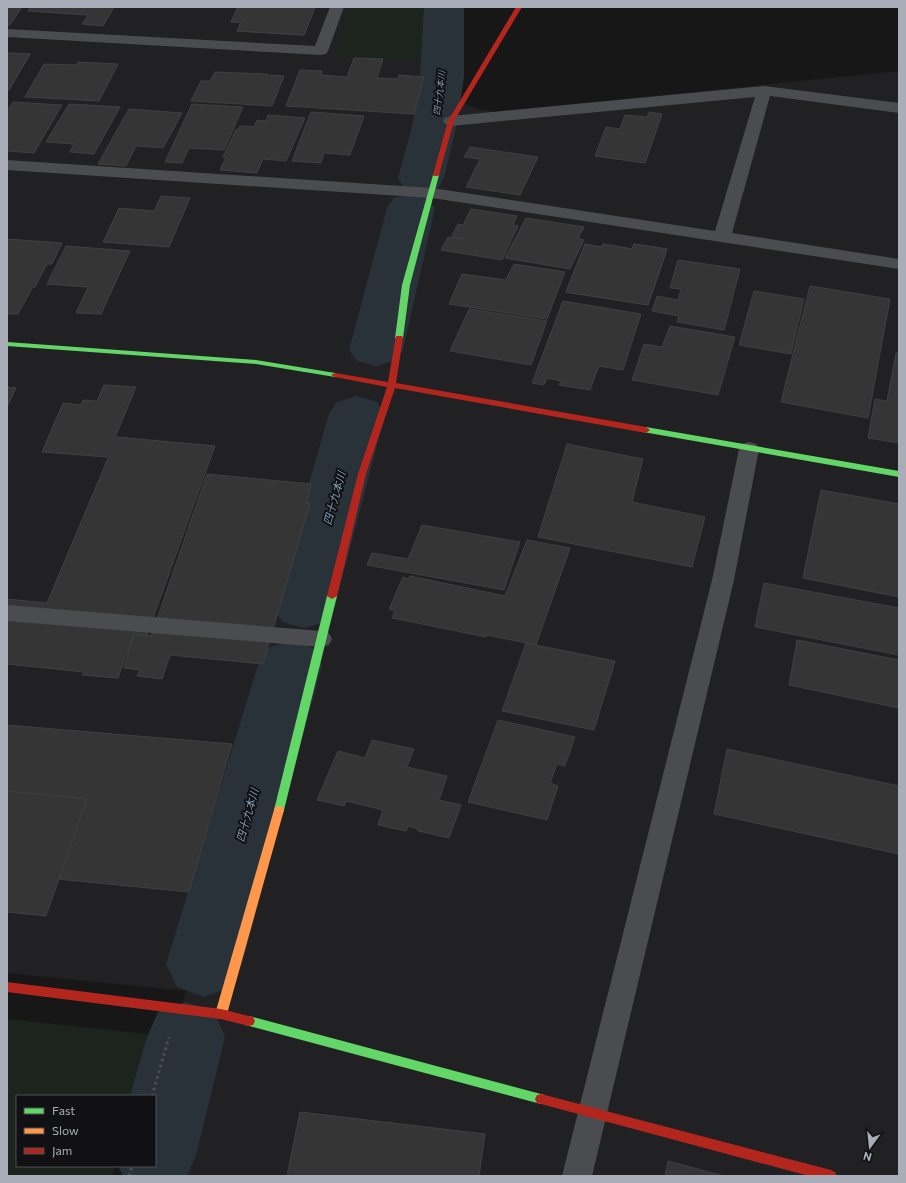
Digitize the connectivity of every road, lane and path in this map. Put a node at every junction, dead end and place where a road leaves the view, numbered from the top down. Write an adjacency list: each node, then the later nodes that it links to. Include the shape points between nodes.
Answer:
1 (337, 7): 3 (street, via 321,51)
2 (519, 7): 6 (street)
3 (7, 33)
4 (764, 91): 5 (street); 6 (street); 9 (street)
5 (899, 108)
6 (451, 121): 8 (street)
7 (7, 165): 8 (street)
8 (432, 193): 9 (street); 12 (street, via 406,285)
9 (722, 237): 10 (street)
10 (899, 264)
11 (7, 344): 12 (street, via 256,362)
12 (392, 384): 13 (street); 16 (street, via 362,474)
13 (749, 449): 14 (street); 21 (street, via 723,580)
14 (899, 474)
15 (7, 613): 16 (street)
16 (321, 639): 19 (street, via 274,831)
17 (7, 987): 18 (street)
18 (177, 1007): 19 (street); 20 (path)
19 (221, 1014): 21 (street)
20 (152, 1095)
21 (592, 1113): 22 (street); 23 (street)
22 (577, 1176)
23 (831, 1176)

